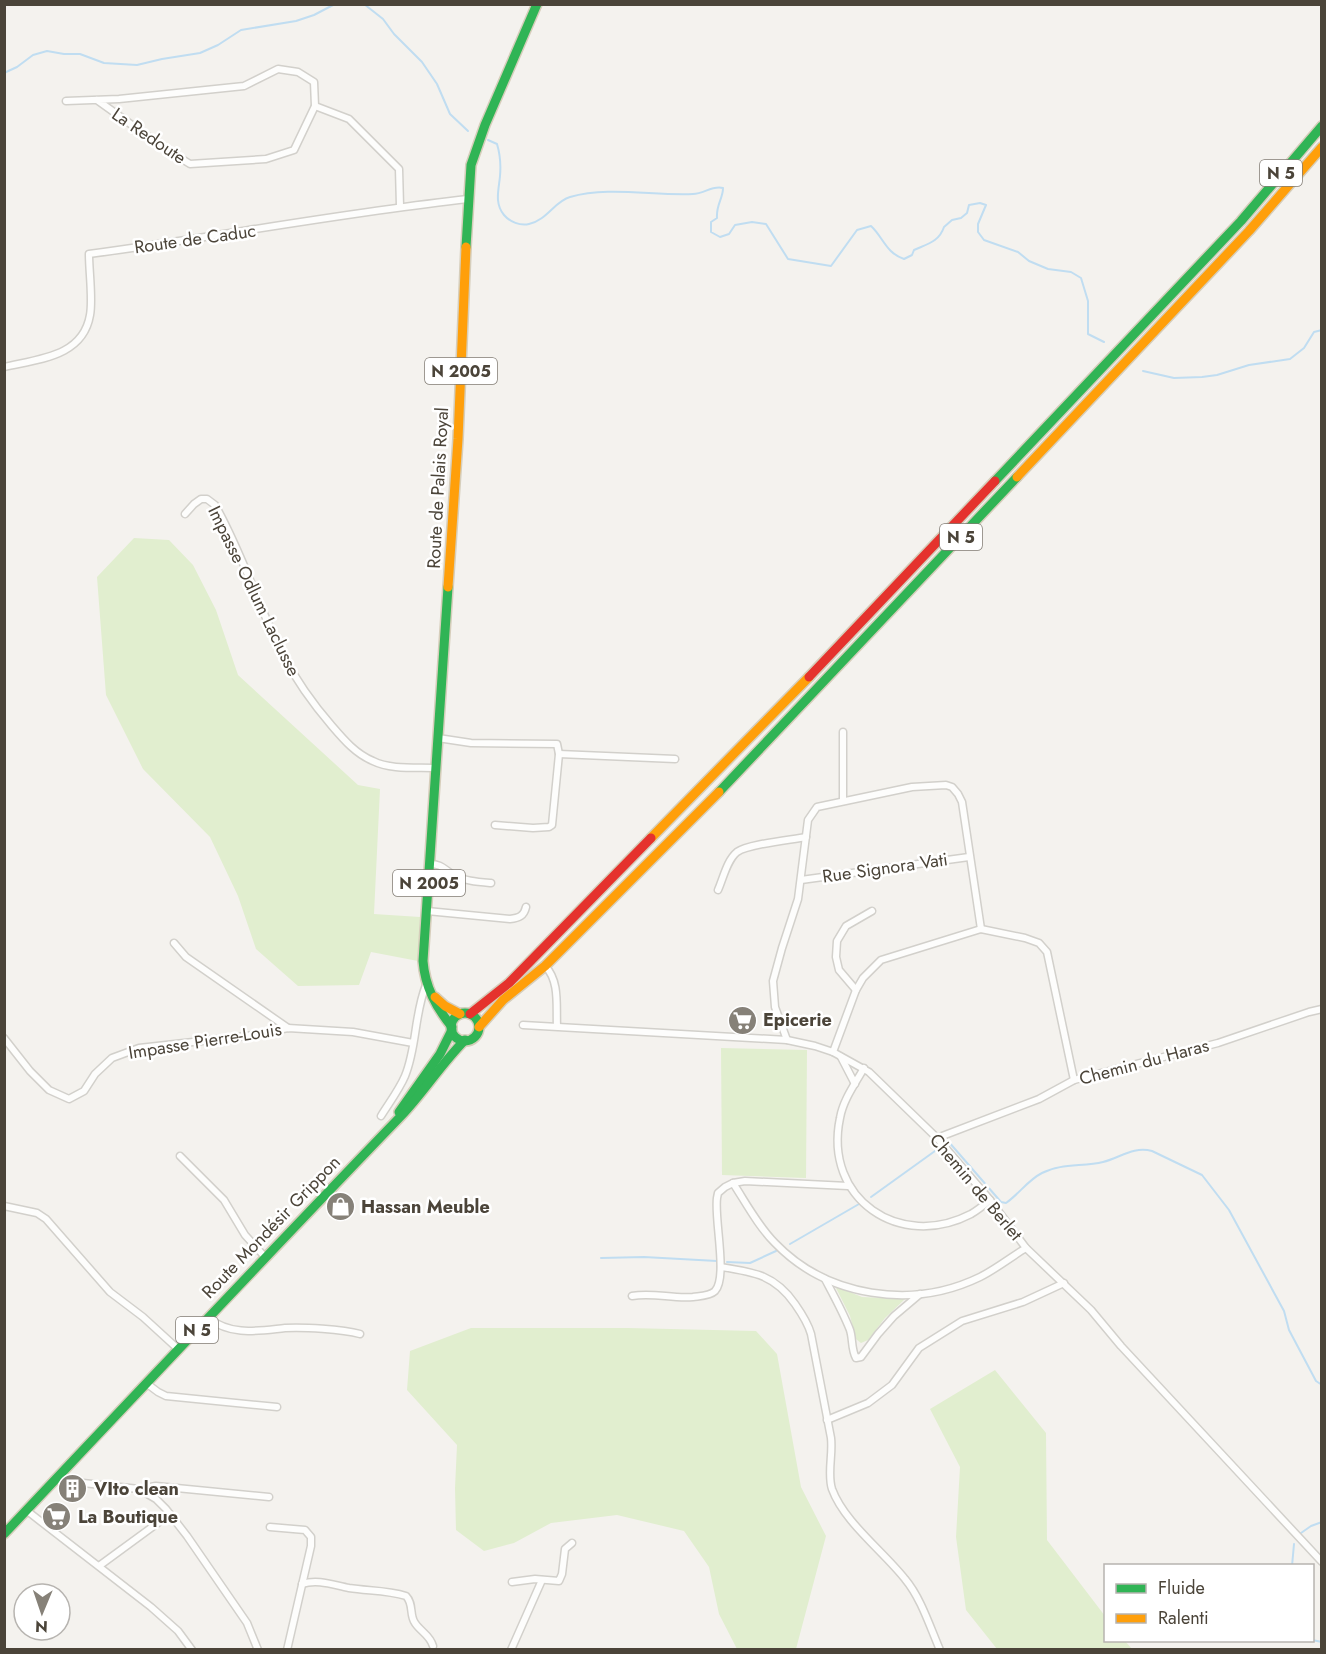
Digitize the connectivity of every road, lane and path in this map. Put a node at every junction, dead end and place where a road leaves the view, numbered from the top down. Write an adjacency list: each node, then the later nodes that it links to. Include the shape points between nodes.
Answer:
1 (537, 4): 7 (main road, Route de Palais Royal / N 2005, via 485,125 471,165)
2 (97, 100): 3 (street); 4 (street, La Redoute, via 244,86 278,69 298,72 314,82); 4 (street, La Redoute, via 190,164 266,159 294,150)
3 (66, 101)
4 (315, 106): 8 (street, via 350,119 399,169)
5 (1322, 126): 30 (main road, N 5, via 1241,221 816,669)
6 (1322, 147): 29 (main road, N 5, via 1241,239 827,678)
7 (468, 199): 8 (street, Route de Caduc); 12 (main road, Route de Palais Royal / N 2005, via 458,439)
8 (400, 206): 9 (street, Route de Caduc, via 89,254 90,314 74,345 58,355)
9 (4, 367)
10 (185, 514): 15 (street, Impasse Odlum Laclusse, via 201,499 214,505 282,654 319,710 349,746 375,763)
11 (843, 732): 16 (street)
12 (438, 738): 13 (street, via 471,743 556,744); 15 (main road, Route de Palais Royal / N 2005)
13 (559, 754): 14 (street); 17 (street, via 552,825)
14 (675, 759)
15 (437, 768): 20 (main road, Route de Palais Royal / N 2005)
16 (843, 801): 18 (street, via 817,807 807,820); 19 (street, via 912,787 946,785 962,802)
17 (495, 825)
18 (806, 837): 21 (street); 23 (street, via 736,853)
19 (969, 857): 21 (street, Rue Signora Vati); 27 (street)
20 (430, 864): 22 (street, via 459,877); 25 (main road, Route de Palais Royal / N 2005)
21 (801, 880): 43 (street, via 773,981 775,1007)
22 (491, 883)
23 (718, 890)
24 (526, 906): 25 (street, via 523,915 510,919)
25 (427, 911): 31 (main road, Route de Palais Royal / N 2005, via 423,961)
26 (872, 911): 32 (street, via 846,926 837,941 839,970)
27 (981, 929): 32 (street, via 881,960); 48 (street, via 1025,938 1039,943 1047,952)
28 (174, 943): 39 (street, via 186,957)
29 (546, 966): 30 (main road, via 536,964); 37 (street, via 555,983); 38 (main road, N 5, via 503,1000)
30 (511, 980): 35 (main road, N 5)
31 (426, 986): 34 (main road, via 440,1002); 40 (main road, Route de Palais Royal / N 2005); 44 (street)
32 (856, 990): 45 (street)
33 (1322, 1009): 48 (street, Chemin du Haras, via 1218,1043)
34 (460, 1014): 35 (main road); 40 (main road, N 5)
35 (470, 1014): 38 (main road)
36 (523, 1024): 37 (street, Chemin de Berlet)
37 (557, 1026): 43 (street, Chemin de Berlet)
38 (479, 1027): 42 (main road, N 5, via 476,1036)
39 (288, 1028): 41 (street, Impasse Pierre-Louis, via 139,1048 112,1058 84,1091 69,1099 49,1090); 44 (street, Impasse Pierre-Louis, via 353,1032)
40 (452, 1029): 42 (main road); 51 (main road, Route Mondésir Grippon / N 5, via 440,1054)
41 (4, 1038)
42 (465, 1040): 51 (main road, Route Mondésir Grippon / N 5)
43 (787, 1040): 45 (street, Chemin de Berlet)
44 (413, 1043): 50 (street, via 406,1074)
45 (833, 1052): 46 (street, Chemin de Berlet)
46 (841, 1056): 47 (street, Chemin de Berlet); 49 (street)
47 (864, 1068): 49 (street); 52 (street, Chemin de Berlet)
48 (1074, 1080): 52 (street, Chemin du Haras, via 1039,1099)
49 (855, 1084): 55 (street, via 844,1103 838,1133)
50 (381, 1116)
51 (390, 1126): 59 (main road, Route Mondésir Grippon / N 5)
52 (937, 1138): 56 (street, Chemin de Berlet)
53 (180, 1156): 59 (street, via 224,1200 245,1235)
54 (733, 1183): 55 (street); 60 (street, via 725,1186 717,1198); 61 (street, via 774,1242 800,1266)
55 (848, 1186): 56 (street, via 874,1214 905,1226 958,1220)
56 (990, 1200): 58 (street, Chemin de Berlet)
57 (4, 1206): 67 (street, via 46,1219 110,1292)
58 (1026, 1248): 62 (street, Chemin de Berlet); 63 (street, via 979,1277)
59 (265, 1257): 65 (main road, Route Mondésir Grippon / N 5)
60 (721, 1267): 64 (street, via 716,1289 706,1295); 70 (street, via 753,1272 772,1281 786,1291 800,1311 811,1334)
61 (825, 1279): 63 (street, via 872,1294); 63 (street, via 851,1334 856,1358)
62 (1064, 1283): 70 (street, via 1023,1302 962,1321 919,1348 892,1385 868,1403); 79 (street, Chemin de Berlet)
63 (921, 1293)
64 (632, 1296)
65 (208, 1318): 66 (street, via 219,1327 234,1330 285,1328); 67 (main road, Route Mondésir Grippon / N 5)
66 (360, 1334)
67 (178, 1349): 68 (main road, Route Mondésir Grippon / N 5)
68 (146, 1383): 69 (street, via 166,1396); 71 (main road, Route Mondésir Grippon / N 5)
69 (277, 1407)
70 (827, 1420): 89 (street, via 833,1452 830,1478 837,1498 910,1585)
71 (55, 1480): 72 (street); 74 (main road, Route Mondésir Grippon / N 5)
72 (138, 1489): 73 (street, via 156,1486); 75 (street, via 156,1499)
73 (269, 1497)
74 (26, 1510): 77 (main road, Route Mondésir Grippon / N 5); 80 (street)
75 (170, 1514): 80 (street); 86 (street, via 247,1623)
76 (270, 1527): 83 (street, via 300,1528 308,1533 311,1546)
77 (4, 1534)
78 (572, 1543): 81 (street, via 563,1552 561,1579)
79 (1322, 1562)
80 (99, 1566): 85 (street, via 178,1631)
81 (542, 1580): 82 (street); 88 (street)
82 (512, 1582)
83 (302, 1584): 84 (street, via 321,1582 406,1596 415,1624 428,1635); 87 (street)
84 (433, 1646)
85 (192, 1650)
86 (258, 1650)
87 (287, 1650)
88 (511, 1650)
89 (940, 1650)

